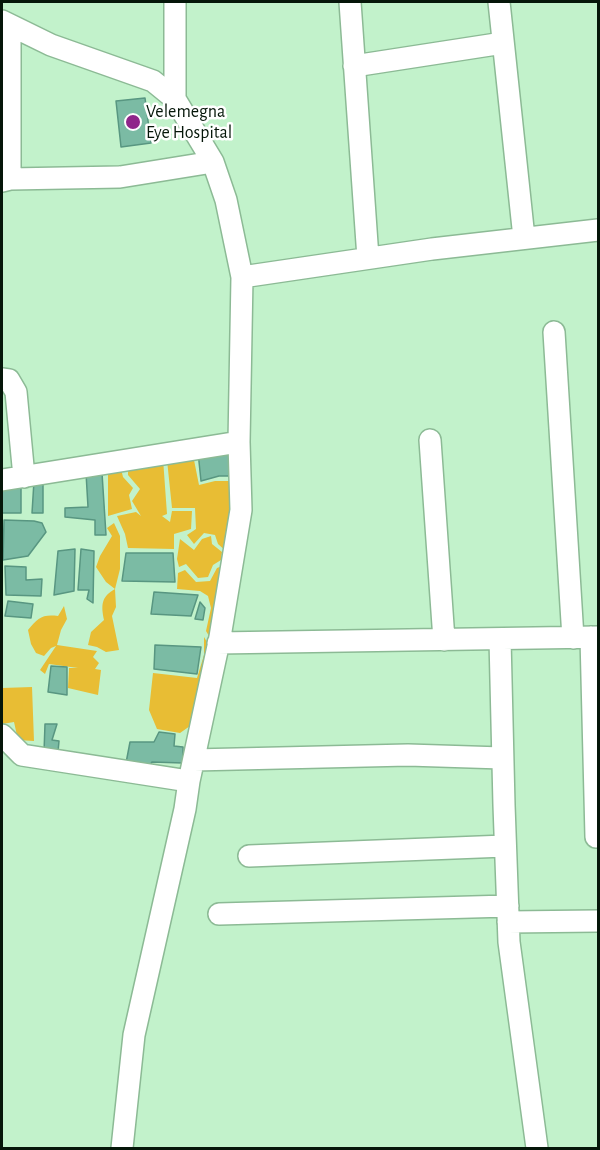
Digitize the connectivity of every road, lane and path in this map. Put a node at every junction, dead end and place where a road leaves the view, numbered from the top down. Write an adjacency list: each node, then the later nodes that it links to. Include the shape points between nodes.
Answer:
1 (175, 2): 7 (street)
2 (350, 2): 6 (street)
3 (499, 2): 5 (street)
4 (6, 23): 7 (street, via 51,45 153,81); 9 (street)
5 (503, 43): 6 (street); 11 (street)
6 (354, 66): 12 (street)
7 (175, 99): 8 (street)
8 (213, 162): 9 (street, via 120,177); 13 (street, via 226,200)
9 (6, 180)
10 (598, 230): 11 (street)
11 (524, 238): 12 (street)
12 (368, 258): 13 (street)
13 (242, 277): 17 (street)
14 (554, 332): 20 (street)
15 (2, 379): 18 (street, via 9,380 16,392)
16 (430, 440): 22 (street)
17 (239, 442): 18 (street); 23 (street, via 241,510)
18 (24, 477): 19 (street)
19 (2, 480)
20 (588, 637): 21 (street); 28 (street)
21 (500, 639): 22 (street); 25 (street)
22 (444, 640): 23 (street)
23 (219, 643): 26 (street)
24 (2, 735): 27 (street, via 22,755)
25 (502, 758): 26 (street, via 408,755); 29 (street)
26 (194, 760): 27 (street)
27 (189, 781): 34 (street, via 134,1035)
28 (596, 837)
29 (505, 846): 30 (street); 32 (street)
30 (249, 856)
31 (219, 914): 32 (street)
32 (508, 914): 33 (street); 35 (street)
33 (598, 921)
34 (122, 1149)
35 (537, 1149)

